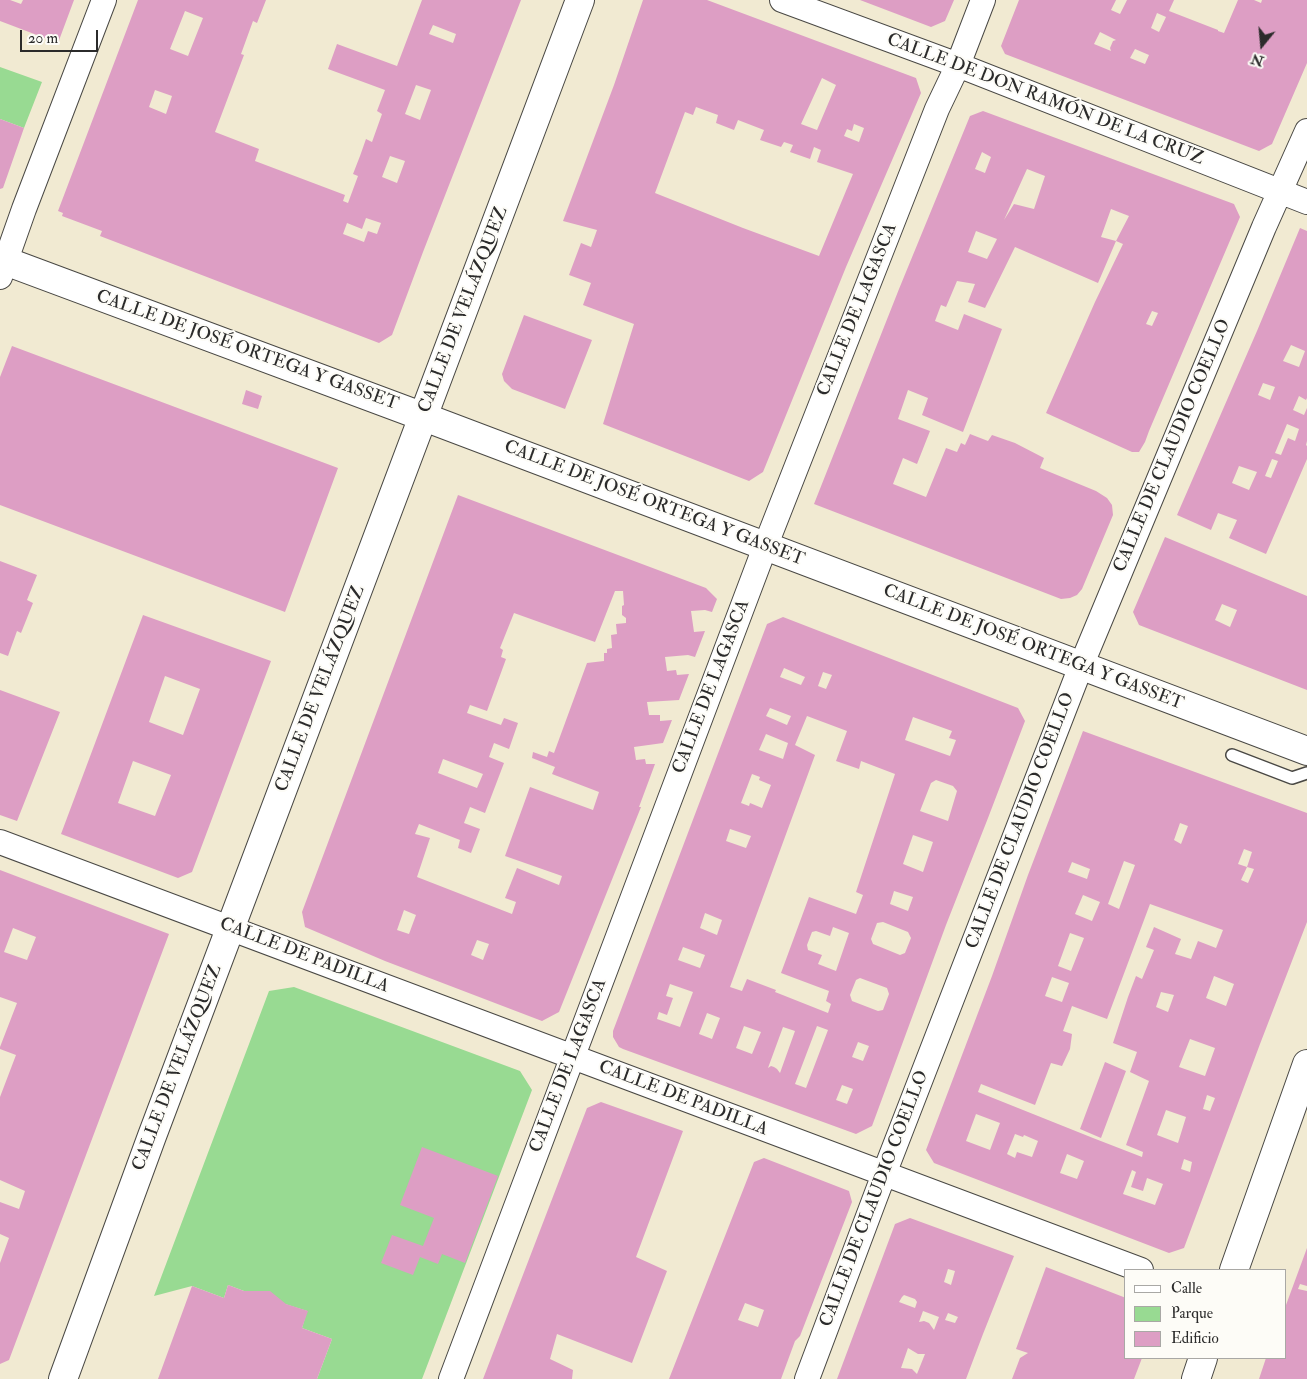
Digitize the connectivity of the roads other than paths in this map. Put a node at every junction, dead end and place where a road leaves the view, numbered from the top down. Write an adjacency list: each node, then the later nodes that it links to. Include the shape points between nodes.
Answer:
1 (104, 0): 9 (street)
2 (580, 0): 10 (main road, CALLE DE VELÁZQUEZ)
3 (782, 0): 5 (street, CALLE DE DON RAMÓN DE LA CRUZ)
4 (984, 0): 5 (street, CALLE DE LAGASCA)
5 (958, 65): 7 (street, CALLE DE DON RAMÓN DE LA CRUZ); 11 (street, CALLE DE LAGASCA, via 937,109)
6 (1307, 131): 7 (street, CALLE DE CLAUDIO COELLO)
7 (1281, 191): 8 (street, CALLE DE DON RAMÓN DE LA CRUZ); 12 (street, CALLE DE CLAUDIO COELLO)
8 (1307, 202)
9 (2, 265): 10 (main road, CALLE DE JOSÉ ORTEGA Y GASSET)
10 (424, 417): 11 (main road, CALLE DE JOSÉ ORTEGA Y GASSET); 17 (main road, CALLE DE VELÁZQUEZ)
11 (765, 547): 12 (main road, CALLE DE JOSÉ ORTEGA Y GASSET); 18 (street, CALLE DE LAGASCA)
12 (1081, 666): 13 (main road, CALLE DE JOSÉ ORTEGA Y GASSET); 20 (street, CALLE DE CLAUDIO COELLO)
13 (1307, 751)
14 (1232, 755): 15 (lane, via 1292,778)
15 (1307, 773)
16 (0, 842): 17 (street, CALLE DE PADILLA)
17 (231, 929): 18 (street, CALLE DE PADILLA); 24 (main road, CALLE DE VELÁZQUEZ)
18 (572, 1057): 20 (street, CALLE DE PADILLA); 25 (street, CALLE DE LAGASCA)
19 (1306, 1069): 22 (main road)
20 (884, 1174): 21 (street, CALLE DE PADILLA); 26 (street, CALLE DE CLAUDIO COELLO)
21 (1138, 1269)
22 (1234, 1269)
23 (1203, 1359): 27 (main road)
24 (63, 1379)
25 (451, 1379)
26 (807, 1379)
27 (1196, 1379)

